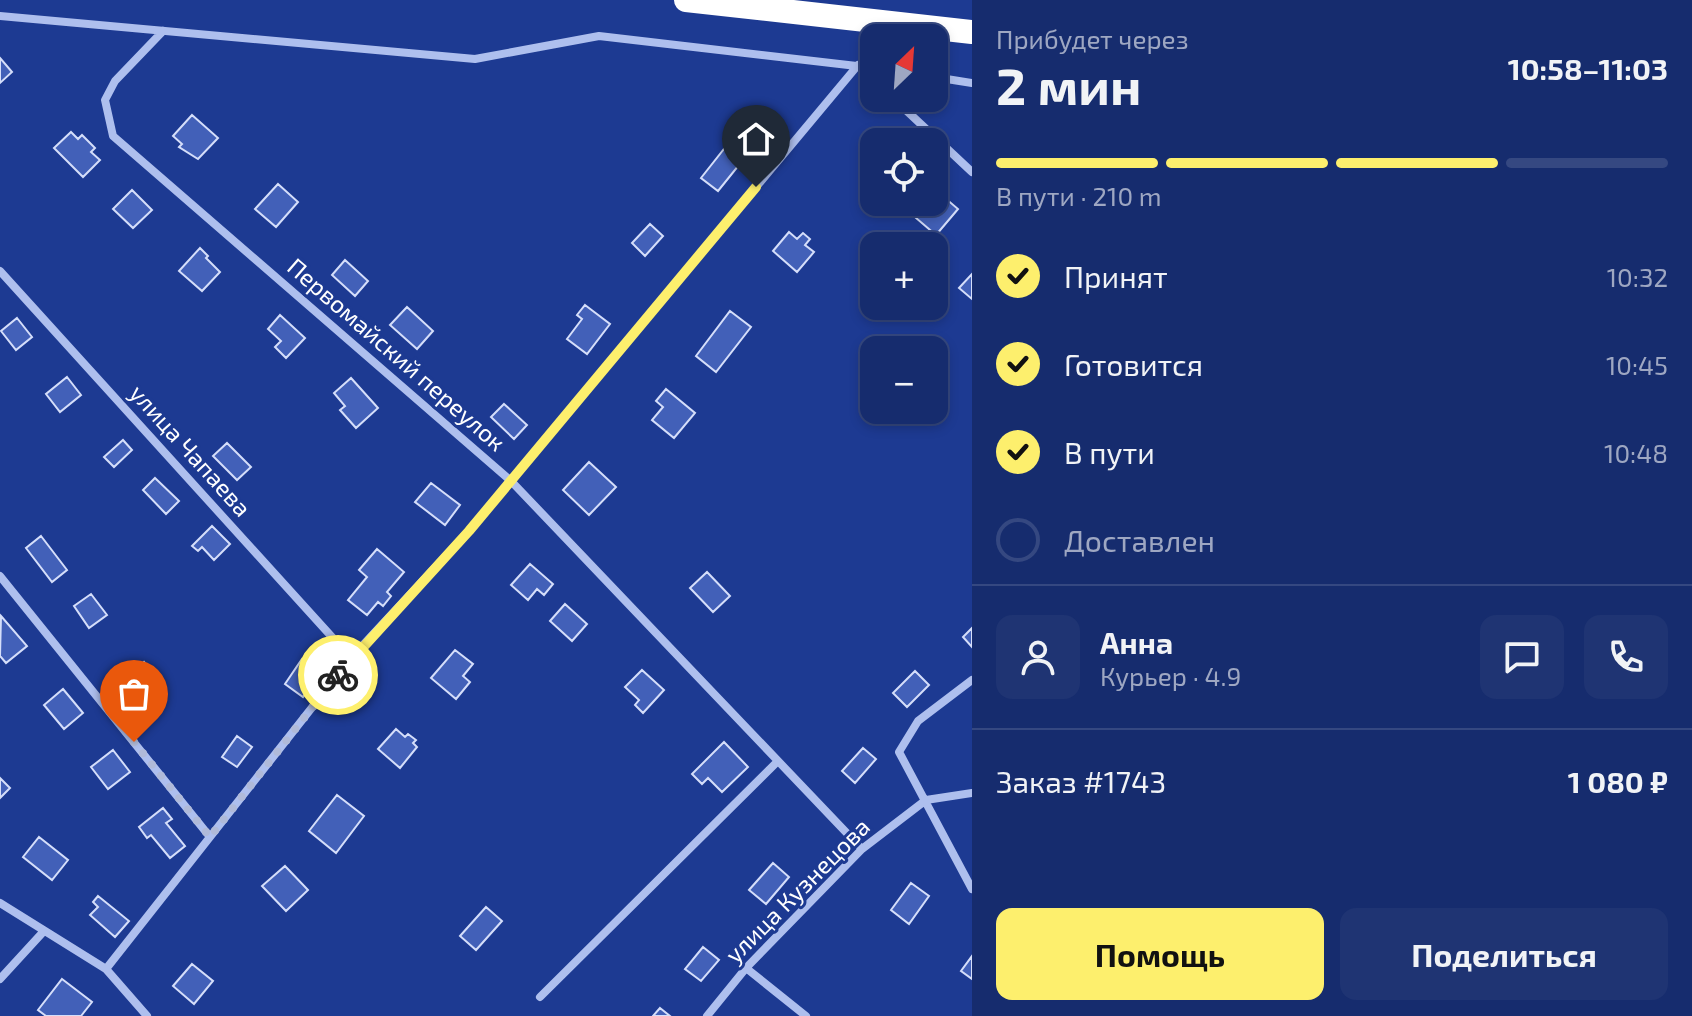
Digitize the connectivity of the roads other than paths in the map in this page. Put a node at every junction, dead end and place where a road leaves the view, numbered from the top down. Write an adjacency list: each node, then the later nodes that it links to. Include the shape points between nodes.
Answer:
1 (686, 0): 4 (highway)
2 (0, 16): 3 (street)
3 (163, 31): 5 (street, via 475,59 599,36); 11 (street, Первомайский переулок, via 115,81 105,100 113,136)
4 (972, 32)
5 (858, 65): 11 (street)
6 (948, 79): 7 (street)
7 (972, 83)
8 (908, 112): 9 (street)
9 (972, 172)
10 (0, 271): 13 (street, улица Чапаева)
11 (511, 481): 13 (street); 15 (street, Первомайский переулок)
12 (0, 576): 18 (street)
13 (351, 658): 18 (street)
14 (972, 680): 17 (street, via 918,721 899,752)
15 (778, 761): 19 (street, Первомайский переулок); 26 (street)
16 (972, 793): 17 (street, улица Кузнецова)
17 (926, 800): 19 (street, улица Кузнецова); 20 (street)
18 (210, 837): 24 (street)
19 (862, 849): 23 (street, улица Кузнецова)
20 (972, 889)
21 (0, 903): 22 (street)
22 (44, 931): 24 (street); 25 (street)
23 (746, 968): 28 (street, улица Кузнецова); 29 (street)
24 (106, 969): 27 (street)
25 (0, 979)
26 (540, 997)
27 (147, 1016)
28 (707, 1016)
29 (806, 1016)

